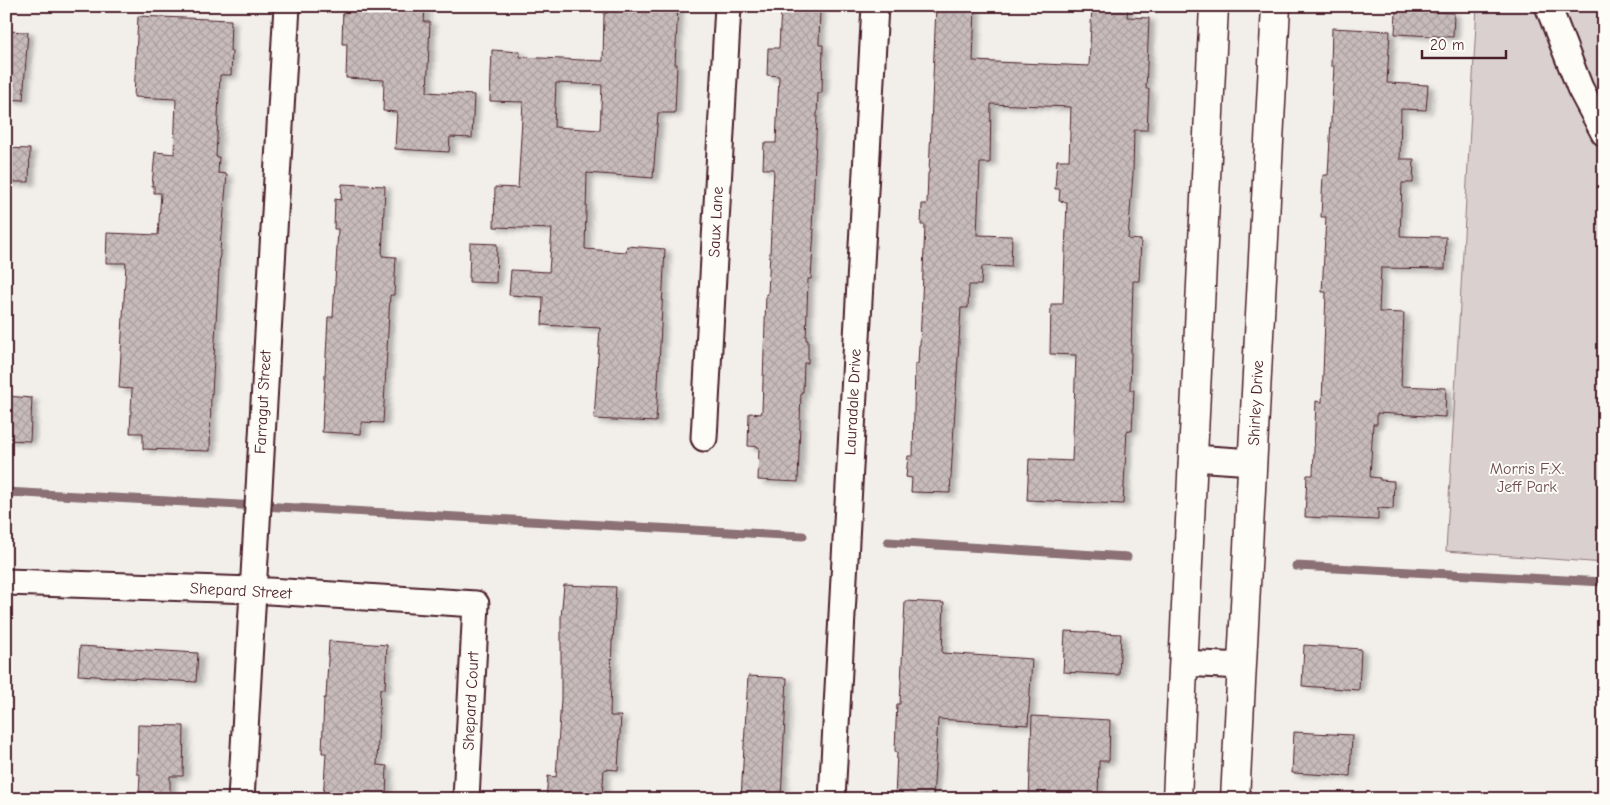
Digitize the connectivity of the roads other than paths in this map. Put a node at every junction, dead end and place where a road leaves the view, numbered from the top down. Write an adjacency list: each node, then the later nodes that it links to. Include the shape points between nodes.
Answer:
1 (287, 6): 12 (street, Farragut Street)
2 (728, 6): 8 (street, Saux Lane)
3 (875, 6): 18 (street, Lauradale Drive)
4 (1214, 6): 9 (street)
5 (1276, 6): 10 (street, Shirley Drive)
6 (1548, 6): 7 (street, via 1580,88)
7 (1604, 133)
8 (704, 438)
9 (1193, 458): 10 (street); 14 (street)
10 (1252, 462): 15 (street, Shirley Drive)
11 (6, 582): 12 (street, Shepard Street)
12 (253, 590): 13 (street, Shepard Street); 16 (street, Farragut Street)
13 (476, 604): 17 (street, Shepard Court)
14 (1183, 663): 15 (street); 19 (street)
15 (1242, 666): 20 (street, Shirley Drive)
16 (241, 799)
17 (466, 799)
18 (832, 799)
19 (1177, 799)
20 (1235, 799)

